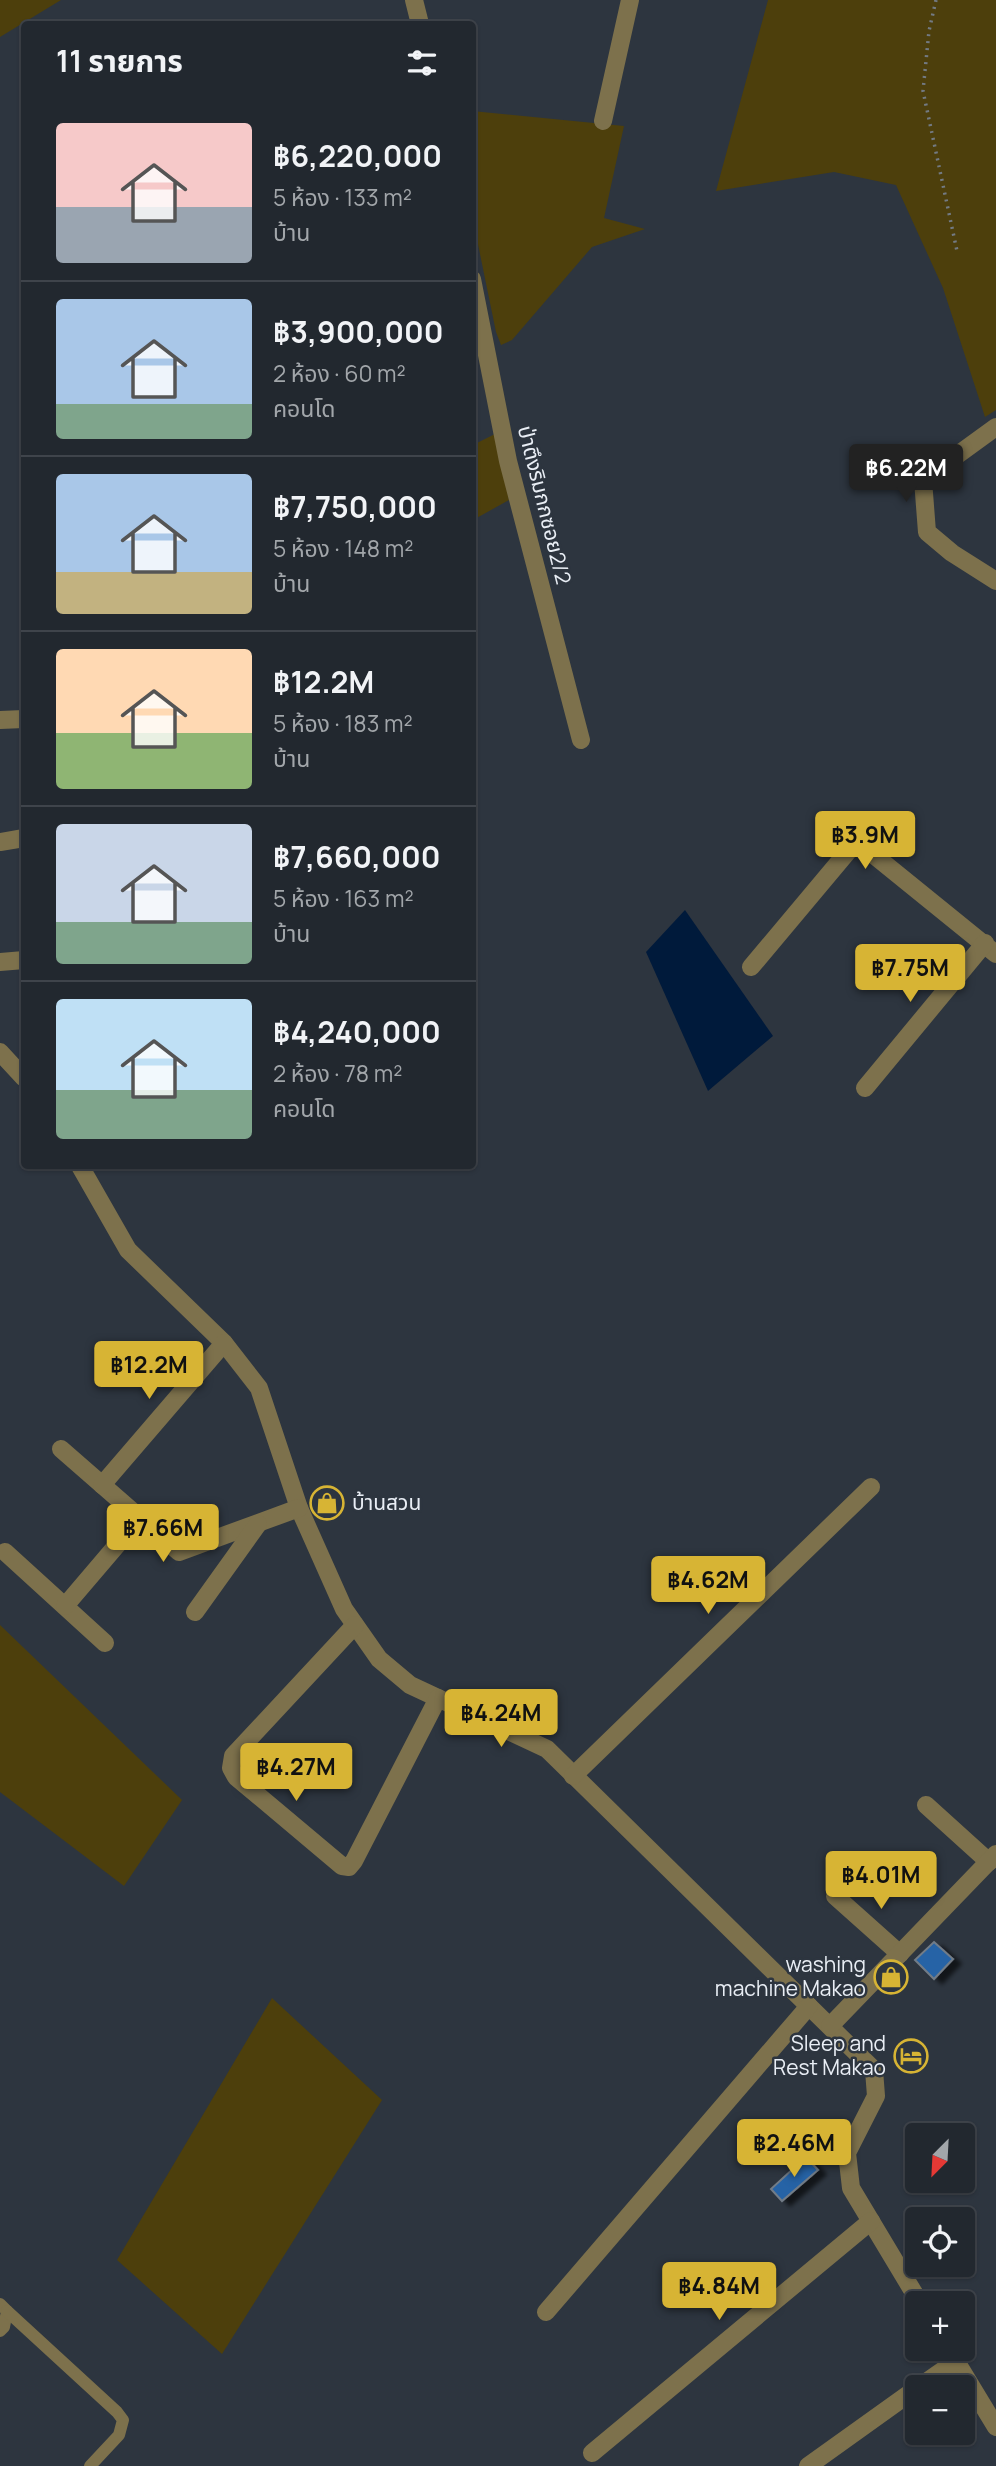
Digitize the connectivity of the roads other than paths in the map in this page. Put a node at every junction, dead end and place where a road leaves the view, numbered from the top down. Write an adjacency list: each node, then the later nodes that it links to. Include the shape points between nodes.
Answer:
1 (414, 0): 3 (street)
2 (630, 0): 4 (street)
3 (418, 21)
4 (603, 121)
5 (476, 299): 10 (street, ป่าตึงริมกกซอย2/2, via 508,461)
6 (996, 427): 7 (street, via 923,480 927,532)
7 (996, 580)
8 (21, 719): 9 (street)
9 (0, 720)
10 (581, 740)
11 (21, 838): 12 (street)
12 (0, 842)
13 (990, 948): 16 (street, via 855,843); 19 (street)
14 (21, 960): 15 (street)
15 (0, 962)
16 (751, 967)
17 (0, 1052): 18 (street)
18 (21, 1075)
19 (865, 1088)
20 (82, 1169): 21 (street, via 128,1250)
21 (225, 1343): 23 (street); 25 (street, via 259,1388)
22 (61, 1449): 23 (street)
23 (102, 1485): 26 (street)
24 (872, 1487): 34 (street)
25 (299, 1508): 27 (street); 31 (street)
26 (140, 1518): 27 (street, via 179,1552); 29 (street)
27 (258, 1523): 30 (street)
28 (5, 1552): 29 (street)
29 (65, 1606): 32 (street)
30 (195, 1612)
31 (355, 1625): 33 (street, via 379,1659 410,1685); 33 (street, via 233,1756 230,1768 342,1866 349,1867 354,1861)
32 (105, 1643)
33 (438, 1698): 34 (street, via 547,1749)
34 (573, 1776): 39 (street)
35 (926, 1805): 36 (street)
36 (992, 1858): 38 (street)
37 (835, 1896): 38 (street)
38 (900, 1954): 40 (street)
39 (809, 2006): 40 (street); 44 (street)
40 (830, 2026): 41 (street, via 874,2070 876,2096 847,2153 851,2188)
41 (871, 2221): 42 (street); 51 (street)
42 (913, 2291)
43 (4, 2308): 45 (lane); 52 (lane, via 122,2420 119,2435)
44 (546, 2312)
45 (0, 2332)
46 (946, 2361): 48 (street)
47 (956, 2361): 50 (street)
48 (931, 2375)
49 (905, 2397): 53 (street)
50 (996, 2427)
51 (592, 2453)
52 (90, 2466)
53 (808, 2466)

